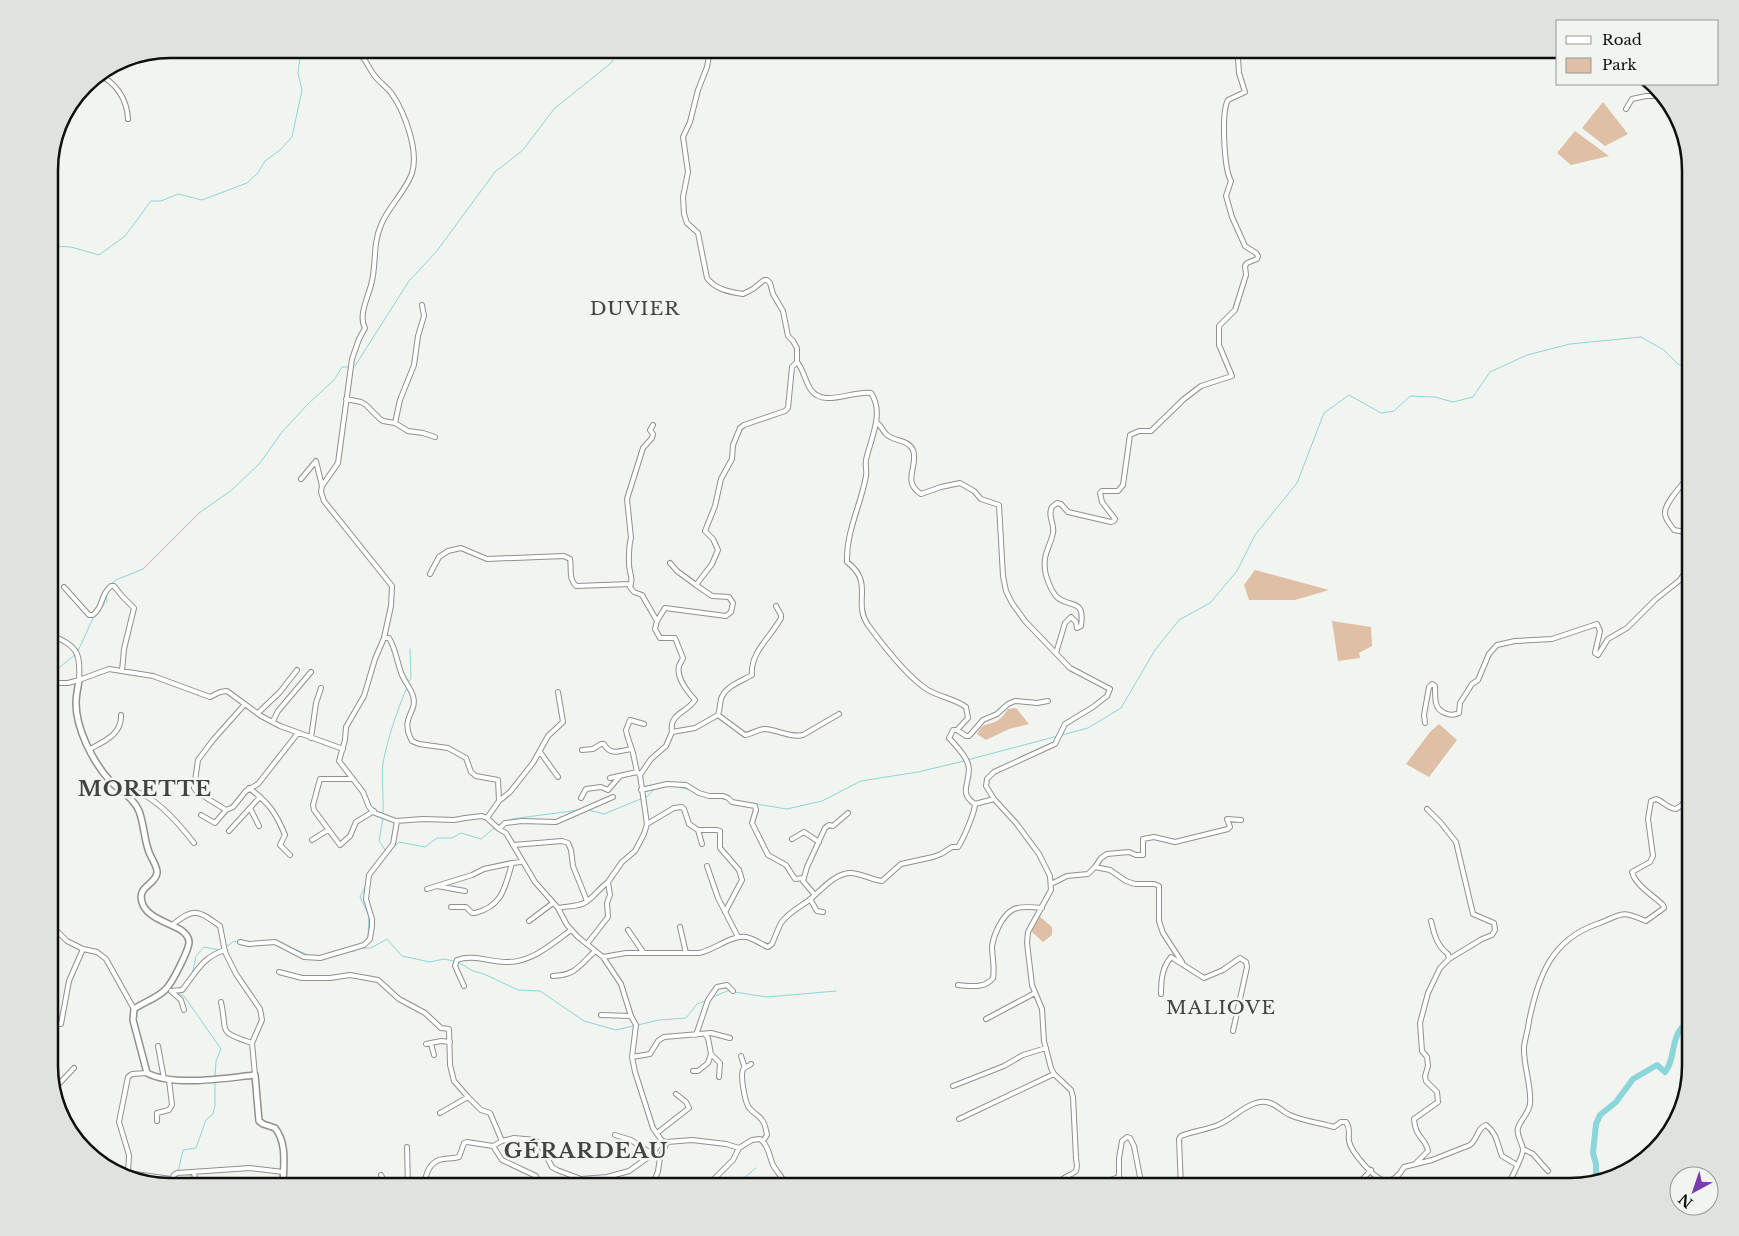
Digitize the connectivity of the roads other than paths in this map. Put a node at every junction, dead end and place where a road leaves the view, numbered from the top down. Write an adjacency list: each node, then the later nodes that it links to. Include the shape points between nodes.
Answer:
1 (364, 58): 10 (street, via 373,74 392,94 405,118 413,146 413,172 387,213 374,243 372,280 362,320 365,328 355,348)
2 (709, 58): 9 (street, via 690,122 682,137 688,172 683,197 684,214 687,223 698,233 711,284 742,294 764,280 770,283 783,312 788,336 797,348)
3 (1238, 58): 29 (street, via 1245,92 1228,100 1224,111 1226,172 1230,181 1226,196 1244,246 1258,256 1245,266 1246,274 1235,310 1219,326 1219,345 1232,376 1201,386 1151,431 1130,435 1123,485 1118,491 1100,493 1114,521 1068,512 1057,503 1052,507 1053,532 1044,556 1045,572 1057,597 1078,606 1082,619 1081,626 1077,628 1071,617 1065,623)
4 (104, 78): 7 (street, via 123,96)
5 (1654, 96): 6 (street, via 1632,99)
6 (1626, 109)
7 (128, 119)
8 (422, 305): 12 (street, via 424,316 414,364)
9 (797, 362): 11 (street, via 812,392 818,397 871,393 876,404); 23 (street, via 792,367 788,408 740,428 705,531 718,550)
10 (346, 399): 12 (street, via 361,402 380,419); 17 (street, via 338,463)
11 (876, 422): 29 (street, via 885,433 910,445 914,456 911,475 916,492 927,493 960,483 981,499 999,505 1002,576 1006,591 1025,621); 46 (street, via 853,520 847,562 860,574 865,619 883,645 920,684 966,707 968,718)
12 (395, 423): 14 (street, via 408,432)
13 (653, 425): 22 (street, via 650,430 652,438 644,448 627,500)
14 (435, 437)
15 (301, 479): 17 (street, via 316,461)
16 (1682, 485): 18 (street, via 1665,512 1674,530)
17 (322, 486): 28 (street, via 324,501 392,586)
18 (1682, 532)
19 (670, 563): 23 (street)
20 (430, 574): 22 (street, via 439,557 460,548 487,559 564,556 570,559 570,574 576,586)
21 (1682, 577): 44 (street, via 1627,628 1608,640 1598,655 1595,653 1600,631 1597,624 1552,639 1497,645 1489,654 1478,680 1460,703 1460,713 1449,715 1439,710 1435,686 1429,687)
22 (631, 584): 26 (street, via 634,592 642,594)
23 (696, 585): 26 (street, via 712,596 730,598 733,603 730,614 665,608)
24 (64, 587): 31 (street, via 89,615 97,611 103,593 111,586 134,608)
25 (776, 606): 42 (street, via 781,618 755,656 750,668 752,675 725,692)
26 (656, 621): 48 (street, via 655,630 660,638 678,641 683,658 678,668 682,682 695,700 674,719)
27 (58, 638): 33 (street, via 68,642 77,653)
28 (384, 638): 51 (street, via 364,696 346,727); 67 (street, via 389,638 393,645 402,676 413,696 406,727 412,741 448,748 466,758 476,776 498,780)
29 (1056, 653): 66 (street, via 1070,668 1110,691 1093,708 1065,724 1055,744 990,776 986,786)
30 (297, 670): 39 (street)
31 (122, 671): 33 (street, via 109,669); 38 (street, via 153,676 210,697 227,691)
32 (311, 672): 43 (street)
33 (79, 680): 34 (street); 50 (street, via 76,704 80,730)
34 (58, 683)
35 (321, 688): 49 (street)
36 (558, 692): 54 (street, via 563,722 548,736)
37 (1048, 701): 46 (street, via 1015,701 983,720 970,736)
38 (246, 704): 39 (street); 72 (street, via 198,760 194,788)
39 (258, 713): 43 (street)
40 (839, 714): 42 (street, via 798,736 765,730 745,735)
41 (121, 715): 50 (street, via 121,724 114,735)
42 (718, 715): 48 (street, via 695,728)
43 (273, 721): 47 (street)
44 (1425, 723)
45 (644, 724): 52 (street, via 630,720 627,735)
46 (957, 730): 68 (street, via 953,730 950,738 968,764 966,794)
47 (298, 732): 49 (street); 60 (street, via 258,784)
48 (672, 732): 55 (street, via 666,746)
49 (311, 738): 51 (street)
50 (90, 749): 64 (street, via 111,782)
51 (343, 749): 59 (street, via 340,761)
52 (631, 749): 53 (street, via 610,752 600,744 593,749); 55 (street)
53 (582, 750)
54 (540, 752): 57 (street); 67 (street)
55 (638, 774): 56 (street); 61 (street)
56 (620, 776): 58 (street); 65 (street, via 608,790 601,787 586,789)
57 (558, 777)
58 (610, 778)
59 (353, 779): 73 (street); 82 (street, via 319,781 314,810)
60 (249, 788): 62 (street); 72 (street, via 233,807)
61 (641, 792): 79 (street); 96 (street, via 667,784 686,785 699,793 723,796 732,802 755,806 752,823 768,855 786,865 795,879)
62 (260, 797): 70 (street); 91 (street, via 277,817 285,835 280,845)
63 (613, 797): 81 (street, via 556,822 505,823)
64 (130, 798): 88 (street, via 137,792 150,798 184,829); 113 (street, via 139,810 146,846 157,873 142,892 144,907)
65 (581, 798)
66 (994, 799): 68 (street); 98 (street, via 1038,854)
67 (500, 801): 76 (street)
68 (975, 804): 102 (street, via 975,812 958,847 901,864 882,881 844,874)
69 (1682, 805): 180 (street, via 1671,809 1660,800 1651,801 1648,819 1654,856 1632,872 1664,908 1646,921 1622,913 1585,928 1566,940 1544,972 1524,1046 1530,1104 1518,1127)
70 (250, 808): 80 (street); 84 (street)
71 (1427, 809): 127 (street, via 1456,842 1473,914 1494,923 1492,935)
72 (226, 810): 75 (street, via 215,823)
73 (374, 812): 78 (street); 82 (street, via 356,822 342,844)
74 (848, 813): 87 (street, via 836,824 827,826)
75 (201, 815)
76 (487, 818): 78 (street); 81 (street)
77 (1241, 820): 95 (street, via 1229,818 1228,829 1175,842 1143,839 1143,855 1129,852 1107,854)
78 (397, 821): 119 (street, via 393,844 367,880 366,899 372,918 367,943 320,958 304,957 275,942)
79 (646, 824): 83 (street, via 680,806 688,824); 97 (street, via 635,852 622,862)
80 (259, 826)
81 (498, 829): 90 (street, via 506,833)
82 (328, 830): 86 (street)
83 (698, 830): 89 (street); 109 (street, via 720,831 720,848 739,870 742,880)
84 (229, 831)
85 (792, 839): 87 (street, via 804,832)
86 (312, 840)
87 (819, 842): 96 (street)
88 (194, 843)
89 (702, 844)
90 (513, 846): 92 (street); 104 (street, via 568,843)
91 (290, 855)
92 (522, 862): 93 (street); 105 (street)
93 (512, 863): 99 (street); 106 (street, via 505,891 489,908 472,913 466,907)
94 (707, 866): 109 (street)
95 (1095, 867): 98 (street, via 1088,874 1067,876); 128 (street, via 1110,870 1135,884 1159,886 1159,921)
96 (804, 878): 102 (street)
97 (608, 882): 104 (street); 120 (street, via 608,917)
98 (1052, 884): 108 (street)
99 (437, 886): 100 (street); 101 (street)
100 (427, 889)
101 (465, 891)
102 (814, 894): 103 (street)
103 (810, 899): 110 (street, via 817,911); 118 (street, via 785,918 770,946)
104 (587, 901): 107 (street)
105 (553, 903): 107 (street); 111 (street)
106 (451, 907)
107 (558, 908): 115 (street)
108 (1042, 908): 131 (street, via 1015,909 999,926 992,947 993,978 988,984); 135 (street, via 1028,932 1027,943)
109 (725, 912): 118 (street)
110 (823, 912)
111 (529, 921)
112 (1431, 921): 127 (street, via 1435,937)
113 (172, 925): 122 (street, via 185,915 202,913 220,926); 133 (street, via 188,936 189,943)
114 (680, 927): 125 (street)
115 (571, 930): 120 (street); 132 (street, via 524,959 509,962 469,957 456,960 454,966)
116 (628, 930): 124 (street)
117 (58, 932): 121 (street)
118 (738, 937): 125 (street, via 707,952)
119 (240, 942)
120 (587, 944): 123 (street)
121 (83, 949): 138 (street, via 97,952 106,959); 143 (street, via 68,981 61,1024)
122 (225, 950): 133 (street, via 216,953 197,969 182,990); 149 (street, via 236,974 260,1009 262,1020)
123 (595, 951): 126 (street); 130 (street, via 570,974)
124 (644, 952): 125 (street); 126 (street)
125 (686, 953)
126 (604, 957): 141 (street, via 621,984)
127 (1449, 959): 182 (street, via 1433,981 1420,1023 1422,1051 1428,1057 1426,1081 1437,1092 1438,1102 1414,1119 1416,1132 1428,1150)
128 (1182, 962): 136 (street, via 1171,956 1166,962); 144 (street, via 1204,978 1240,958 1246,962)
129 (279, 972): 148 (street, via 302,978 350,976 378,980 399,999 425,1013 440,1028 449,1029)
130 (553, 976)
131 (958, 985)
132 (464, 986)
133 (169, 990): 138 (street); 139 (street, via 181,1000)
134 (733, 991): 146 (street, via 727,985 717,987 708,1000)
135 (1035, 993): 142 (street); 151 (street, via 1044,1018)
136 (1161, 994)
137 (221, 1002): 149 (street, via 224,1029 233,1037)
138 (134, 1009): 160 (street, via 133,1020)
139 (184, 1010)
140 (601, 1015): 141 (street)
141 (631, 1016): 155 (street, via 636,1025)
142 (986, 1019)
143 (58, 1024)
144 (1233, 1031)
145 (705, 1034): 146 (street); 147 (street); 152 (street)
146 (696, 1035): 155 (street, via 664,1038 650,1054)
147 (730, 1038)
148 (450, 1042): 153 (street, via 428,1044); 168 (street, via 454,1081)
149 (252, 1043): 162 (street)
150 (158, 1046): 164 (street)
151 (1046, 1048): 161 (street); 166 (street)
152 (711, 1054): 159 (street, via 708,1063 698,1071); 163 (street, via 720,1062)
153 (434, 1055)
154 (742, 1056): 158 (street)
155 (632, 1057): 172 (street, via 641,1093)
156 (752, 1064): 158 (street)
157 (74, 1068): 165 (street)
158 (744, 1068): 175 (street, via 742,1077 747,1105 762,1120 767,1135)
159 (692, 1071)
160 (146, 1073): 164 (street); 184 (street, via 128,1077 119,1120 129,1155)
161 (1054, 1074): 170 (street); 204 (street, via 1071,1090 1073,1097 1077,1166 1076,1171)
162 (255, 1075): 164 (street); 188 (street, via 259,1121 279,1133 284,1156)
163 (719, 1078)
164 (166, 1080): 171 (street, via 172,1105 169,1110 157,1113)
165 (59, 1084)
166 (953, 1086)
167 (676, 1094): 172 (street, via 689,1108)
168 (468, 1097): 169 (street); 174 (street, via 481,1110 490,1113)
169 (440, 1113)
170 (959, 1119)
171 (157, 1121)
172 (657, 1133): 176 (street)
173 (615, 1135): 181 (street, via 631,1140)
174 (502, 1141): 177 (street); 199 (street, via 535,1140 552,1167)
175 (763, 1141): 179 (street, via 756,1138); 203 (street)
176 (664, 1142): 179 (street, via 692,1140); 181 (street); 201 (street)
177 (493, 1146): 197 (street, via 464,1143 458,1157 438,1160); 198 (street, via 502,1160)
178 (406, 1147): 196 (street)
179 (740, 1148): 202 (street)
180 (1523, 1149): 183 (street); 186 (street, via 1533,1154)
181 (652, 1154): 200 (street, via 629,1171)
182 (1414, 1164): 183 (street, via 1470,1145 1481,1127 1486,1125 1497,1138 1502,1156); 210 (street, via 1404,1167)
183 (1517, 1165): 211 (street)
184 (128, 1170)
185 (1371, 1170): 207 (street, via 1357,1158 1349,1141 1350,1127 1346,1122 1334,1128 1295,1117 1273,1103 1264,1102 1254,1104 1220,1124 1181,1136); 208 (street); 209 (street)
186 (1548, 1171)
187 (194, 1172): 188 (street, via 250,1168); 192 (street, via 177,1173); 193 (street)
188 (283, 1172): 194 (street)
189 (134, 1173): 191 (street)
190 (380, 1175): 195 (street)
191 (165, 1178)
192 (172, 1178)
193 (195, 1178)
194 (283, 1178)
195 (382, 1178)
196 (408, 1178)
197 (426, 1178)
198 (537, 1178)
199 (579, 1178)
200 (594, 1178)
201 (655, 1178)
202 (715, 1178)
203 (782, 1178)
204 (1064, 1178)
205 (1119, 1178): 206 (street, via 1124,1138 1130,1138 1134,1146)
206 (1140, 1178)
207 (1181, 1178)
208 (1364, 1178)
209 (1380, 1178)
210 (1397, 1178)
211 (1511, 1178)

